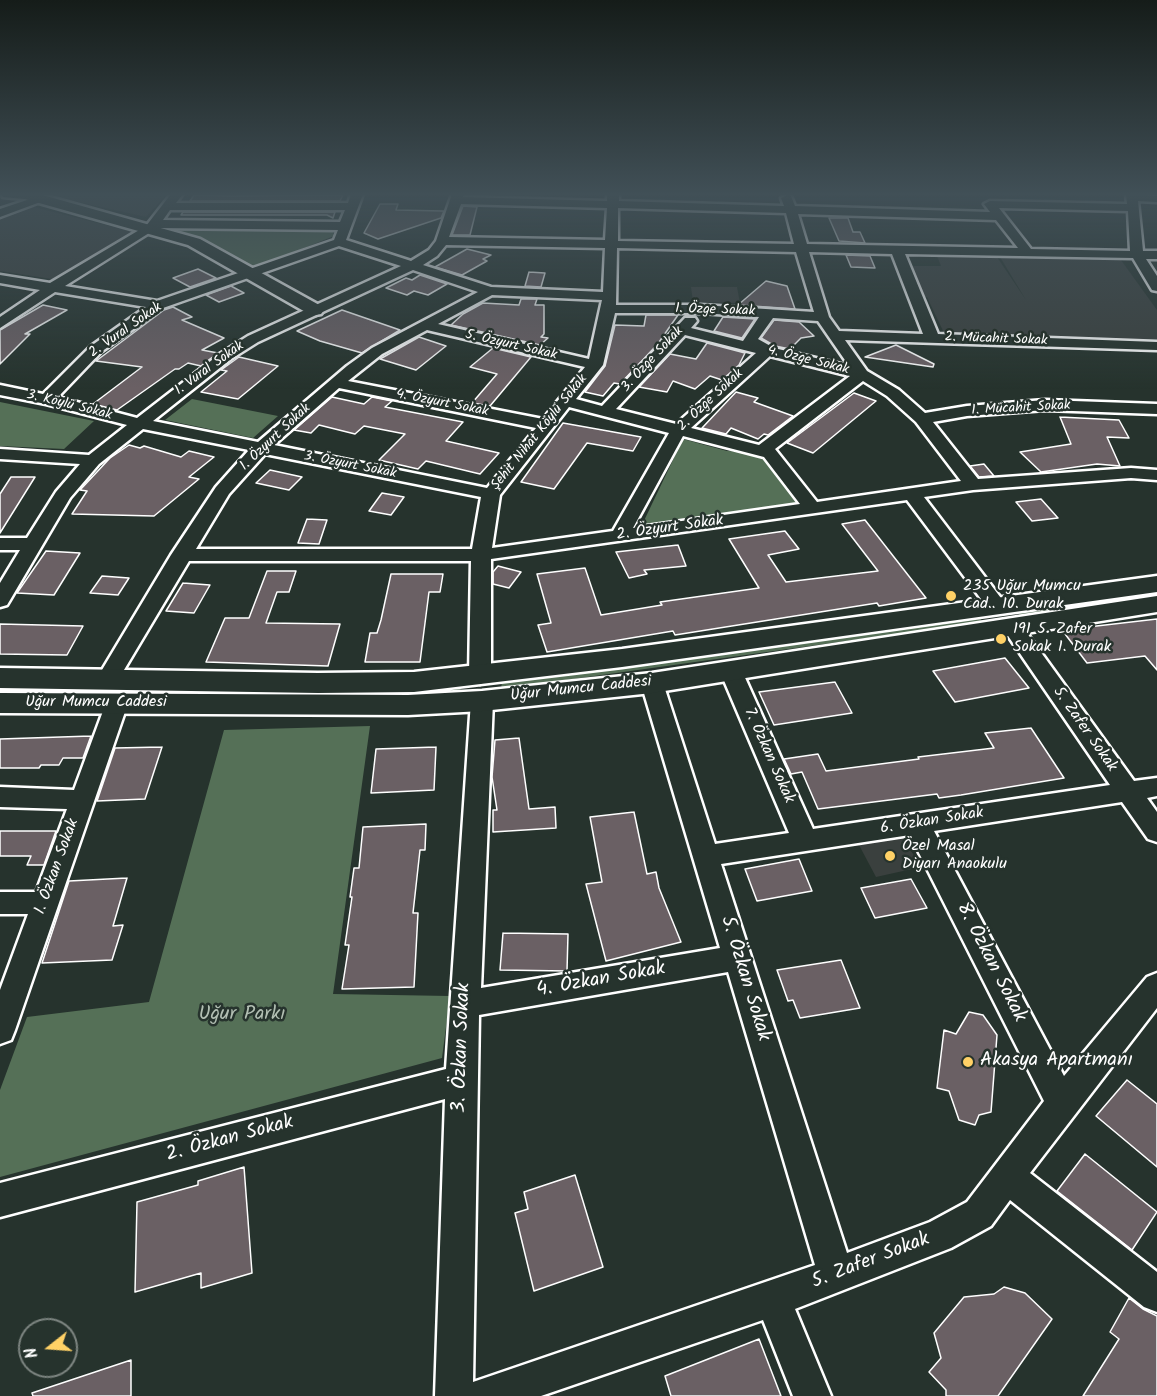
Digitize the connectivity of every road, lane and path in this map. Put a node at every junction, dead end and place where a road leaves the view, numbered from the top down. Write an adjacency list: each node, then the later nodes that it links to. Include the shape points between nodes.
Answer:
1 (98, 259): 13 (street)
2 (226, 259): 11 (street)
3 (291, 259): 11 (street, 2. Vural Sokak)
4 (395, 259): 10 (street)
5 (423, 259): 10 (street, 1. Vural Sokak)
6 (610, 259): 16 (street, Şehit Nihat Köylü Sokak)
7 (805, 259): 21 (street)
8 (901, 259): 26 (street)
9 (1140, 259): 14 (street)
10 (414, 265): 15 (street); 19 (street, 1. Vural Sokak)
11 (252, 273): 17 (street, 2. Vural Sokak); 19 (street)
12 (0, 279): 13 (street)
13 (53, 287): 17 (street); 22 (street)
14 (1157, 287)
15 (490, 291): 16 (street, 1. Özge Sokak); 23 (street, 1. Özyurt Sokak)
16 (609, 302): 18 (street, 1. Özge Sokak); 29 (street, Şehit Nihat Köylü Sokak)
17 (158, 305): 33 (street, 2. Vural Sokak, via 96,349)
18 (701, 309): 20 (street, 1. Özge Sokak); 24 (street, 3. Özge Sokak)
19 (315, 310): 38 (street, 1. Vural Sokak, via 226,356)
20 (769, 313): 21 (street, 1. Özge Sokak); 28 (street, via 750,340)
21 (822, 317): 25 (street)
22 (0, 324)
23 (426, 326): 29 (street, 5. Özyurt Sokak); 31 (street, 1. Özyurt Sokak, via 377,351)
24 (681, 330): 28 (street, 4. Özge Sokak); 36 (street, 3. Özge Sokak)
25 (834, 335): 26 (street, 2. Mücahit Sokak); 30 (street)
26 (932, 338): 27 (street, 2. Mücahit Sokak)
27 (1157, 346)
28 (768, 350): 30 (street, 4. Özge Sokak); 40 (street, 2. Özge Sokak)
29 (595, 365): 34 (street, Şehit Nihat Köylü Sokak)
30 (862, 374): 37 (street, 4. Özge Sokak, via 893,393); 42 (street)
31 (337, 383): 39 (street, 4. Özyurt Sokak); 41 (street, 1. Özyurt Sokak)
32 (0, 390): 33 (street, 3. Köylü Sokak)
33 (47, 399): 38 (street, 3. Köylü Sokak)
34 (567, 402): 36 (street); 39 (street, Şehit Nihat Köylü Sokak)
35 (1157, 409): 37 (street, 1. Mücahit Sokak, via 1045,405)
36 (605, 412): 40 (street)
37 (922, 419): 46 (street, 4. Özge Sokak)
38 (138, 423): 41 (street, 3. Özyurt Sokak); 44 (street, 1. Vural Sokak)
39 (548, 424): 48 (street, Şehit Nihat Köylü Sokak)
40 (678, 431): 42 (street); 50 (street, 2. Özge Sokak)
41 (261, 448): 48 (street, 3. Özyurt Sokak); 53 (street, 1. Özyurt Sokak, via 222,491)
42 (762, 451): 49 (street, via 770,453)
43 (0, 454): 44 (street)
44 (93, 460): 52 (street, 1. Vural Sokak, via 62,496)
45 (1157, 474): 46 (street, 2. Özyurt Sokak)
46 (973, 485): 47 (street, 2. Özyurt Sokak)
47 (911, 493): 49 (street, 2. Özyurt Sokak); 58 (street, 5. Zafer Sokak)
48 (491, 494): 54 (street, Şehit Nihat Köylü Sokak)
49 (813, 509): 50 (street, 2. Özyurt Sokak)
50 (619, 536): 54 (street, 2. Özyurt Sokak)
51 (0, 544): 52 (street)
52 (32, 544): 56 (street, 1. Vural Sokak)
53 (181, 555): 54 (street, 2. Özyurt Sokak); 63 (street, 1. Özyurt Sokak)
54 (481, 555): 62 (street, Şehit Nihat Köylü Sokak)
55 (1157, 584): 58 (street, Uğur Mumcu Caddesi)
56 (0, 600)
57 (1157, 604): 58 (street, Uğur Mumcu Caddesi)
58 (1004, 616): 59 (street, Uğur Mumcu Caddesi); 62 (street, Uğur Mumcu Caddesi, via 622,658); 66 (street, 5. Zafer Sokak)
59 (731, 671): 61 (street, Uğur Mumcu Caddesi); 71 (street, 7. Özkan Sokak)
60 (0, 678): 63 (street, Uğur Mumcu Caddesi)
61 (652, 683): 62 (street, Uğur Mumcu Caddesi); 72 (street, 5. Özkan Sokak)
62 (481, 688): 63 (street, Uğur Mumcu Caddesi, via 408,705); 77 (street, 3. Özkan Sokak)
63 (112, 691): 64 (street, Uğur Mumcu Caddesi); 68 (street, 1. Özkan Sokak)
64 (0, 703)
65 (1157, 787): 66 (street, 6. Özkan Sokak)
66 (1128, 792): 69 (street, 6. Özkan Sokak); 70 (street, 5. Zafer Sokak)
67 (0, 797): 68 (street)
68 (82, 800): 74 (street, 1. Özkan Sokak)
69 (917, 824): 71 (street, 6. Özkan Sokak); 80 (street, 8. Özkan Sokak)
70 (1157, 832)
71 (805, 841): 72 (street, 6. Özkan Sokak)
72 (706, 856): 75 (street, 5. Özkan Sokak)
73 (0, 903): 74 (street)
74 (45, 903): 78 (street, 1. Özkan Sokak)
75 (738, 958): 77 (street, 4. Özkan Sokak); 83 (street, 5. Özkan Sokak)
76 (1157, 986): 80 (street, 5. Zafer Sokak)
77 (464, 1004): 79 (street, 3. Özkan Sokak)
78 (0, 1030)
79 (461, 1080): 82 (street, 2. Özkan Sokak); 86 (street, 3. Özkan Sokak)
80 (1062, 1103): 81 (street, 5. Zafer Sokak)
81 (1006, 1176): 83 (street, 5. Zafer Sokak, via 979,1214 939,1236); 84 (street)
82 (0, 1200)
83 (836, 1275): 85 (street, 5. Zafer Sokak)
84 (1157, 1294)
85 (773, 1299): 87 (street, 5. Zafer Sokak); 88 (street)
86 (454, 1396)
87 (486, 1396)
88 (812, 1396)

